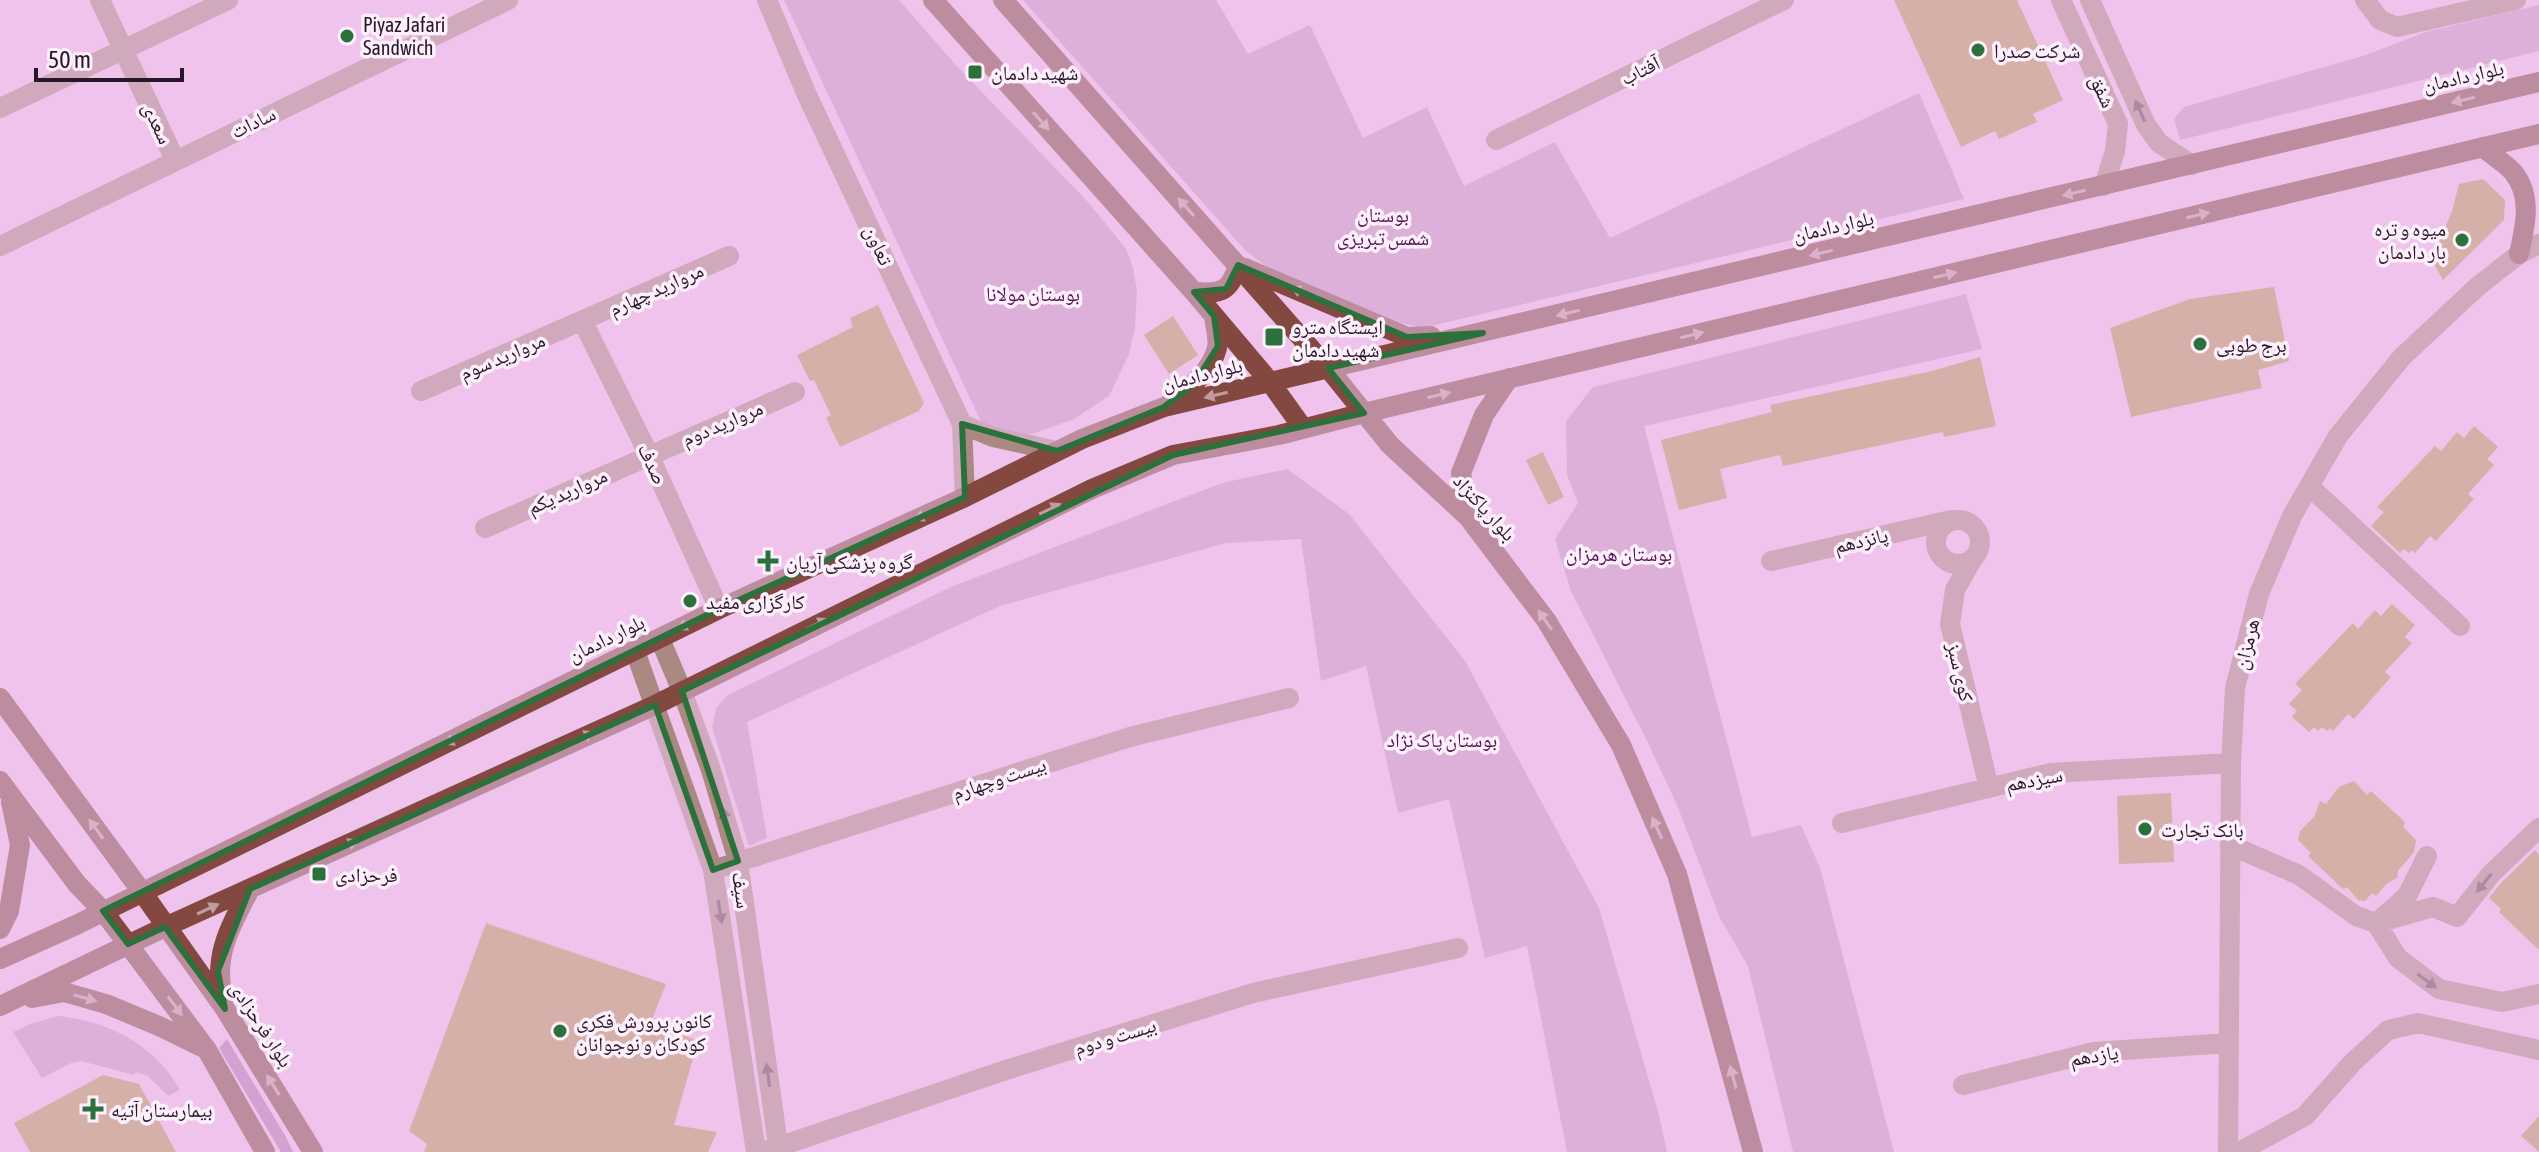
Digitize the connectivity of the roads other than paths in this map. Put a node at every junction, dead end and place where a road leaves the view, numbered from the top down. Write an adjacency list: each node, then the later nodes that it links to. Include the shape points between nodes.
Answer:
1 (100, 0): 12 (street, سعدی)
2 (228, 0): 12 (street)
3 (508, 0): 18 (street, سادات)
4 (767, 0): 37 (street, تعاون)
5 (933, 0): 26 (main road, one-way to 26)
6 (1003, 0): 25 (main road, بلوار پاکنژاد, one-way to 6)
7 (1784, 0): 16 (street, آفتاب)
8 (2061, 0): 20 (street, شفق, via 2118,124)
9 (2090, 0): 19 (street, شفق, one-way to 9, via 2159,143 2146,125)
10 (2365, 0): 11 (street, via 2380,20 2397,27)
11 (2516, 0)
12 (123, 49): 14 (street); 18 (street, سعدی)
13 (2539, 82): 19 (main road, بلوار دادمان, one-way to 19)
14 (0, 108)
15 (2539, 134): 17 (main road)
16 (1496, 140)
17 (2482, 147): 23 (main road, via 2521,185 2528,217); 31 (main road, one-way to 17)
18 (175, 160): 22 (street, سادات)
19 (2192, 165): 20 (main road, بلوار دادمان)
20 (2104, 186): 29 (main road, بلوار دادمان, one-way to 29)
21 (2539, 244): 23 (street, هرمزان)
22 (0, 246)
23 (2519, 254): 41 (street, هرمزان, via 2402,357 2338,436)
24 (729, 256): 28 (street, مروارید چهارم)
25 (1238, 265): 26 (main road, via 1226,289); 29 (main road, one-way to 25, via 1407,337); 30 (main road, بلوار پاکنژاد)
26 (1194, 292): 27 (main road)
27 (1214, 316): 32 (main road); 35 (main road, via 1218,346 1210,363 1194,384)
28 (583, 322): 33 (street, مروارید سوم); 40 (street, صدف)
29 (1483, 333): 30 (main road, بلوار دادمان)
30 (1328, 368): 32 (main road, بلوار دادمان); 36 (main road, بلوار پاکنژاد)
31 (1509, 378): 36 (main road, one-way to 31); 43 (main road, via 1484,415 1461,473)
32 (1270, 382): 35 (main road, بلوار دادمان, one-way to 35); 38 (main road)
33 (421, 391)
34 (795, 392): 40 (street, مروارید دوم)
35 (1164, 407): 39 (main road, بلوار دادمان)
36 (1364, 413): 38 (main road); 43 (main road, بلوار پاکنژاد, via 1390,445)
37 (962, 424): 39 (street, via 993,437); 42 (street, تعاون)
38 (1303, 428): 52 (main road, one-way to 38, via 1092,489 1173,455)
39 (1057, 451): 42 (main road, بلوار دادمان)
40 (649, 455): 45 (street, مروارید یکم); 48 (street, صدف)
41 (2309, 486): 49 (street); 56 (street, هرمزان, via 2259,594 2235,688)
42 (965, 497): 48 (main road, بلوار دادمان, one-way to 48)
43 (1468, 517): 85 (main road, بلوار پاکنژاد, one-way to 43, via 1677,874 1627,760 1546,620)
44 (1951, 520): 46 (street, via 1967,521 1978,531 1981,546); 46 (street, via 1939,529 1935,545 1943,559 1957,564); 47 (street, پانزدهم)
45 (485, 528)
46 (1972, 560): 58 (street, کوی سبز, via 1955,590 1950,624)
47 (1771, 561)
48 (719, 609): 50 (main road, بلوار دادمان, one-way to 50)
49 (2460, 626)
50 (660, 639): 51 (main road, بلوار دادمان); 52 (street, سیف)
51 (635, 651): 55 (street, سیف); 66 (main road, بلوار دادمان, one-way to 66)
52 (682, 691): 55 (main road); 63 (street, سیف, one-way to 52)
53 (0, 698): 66 (main road, one-way to 53)
54 (1289, 698): 63 (street, بیست وچهارم, via 1130,737)
55 (655, 705): 64 (street, سیف); 65 (main road, one-way to 55)
56 (2231, 763): 58 (street, سیزدهم, via 2051,773); 61 (street, هرمزان)
57 (4, 786): 67 (main road); 70 (main road, via 20,845 9,911)
58 (1989, 788): 59 (street, سیزدهم)
59 (1842, 823)
60 (2539, 828): 68 (street, one-way to 68, via 2491,874 2457,917 2433,907)
61 (2230, 845): 68 (street, via 2299,875 2356,916); 77 (street, هرمزان)
62 (2427, 856): 68 (street, via 2407,896)
63 (738, 861): 64 (street, بیست وچهارم); 81 (street, سیف, one-way to 63)
64 (713, 870): 84 (street, سیف, one-way to 84)
65 (250, 889): 69 (main road, one-way to 65); 76 (main road, via 226,939 218,971)
66 (142, 892): 67 (main road, بلوار دادمان); 69 (main road, بلوار فرحزادی)
67 (103, 911): 71 (main road); 73 (main road)
68 (2376, 923): 74 (street, one-way to 74, via 2398,958 2439,989 2502,1002)
69 (165, 927): 71 (main road); 76 (main road, بلوار فرحزادی)
70 (0, 929)
71 (128, 944): 75 (main road); 78 (main road, one-way to 78)
72 (1458, 948): 81 (street, بیست و دوم, via 1253,993 1006,1070)
73 (0, 959)
74 (2539, 994)
75 (4, 1004): 78 (main road, one-way to 78, via 64,992 106,1004)
76 (225, 1009): 83 (main road, بلوار فرحزادی, one-way to 76)
77 (2229, 1043): 80 (street, یازدهم, via 2094,1052); 86 (street, هرمزان)
78 (207, 1050): 82 (main road)
79 (2539, 1050): 87 (street, via 2418,1023 2388,1030 2305,1116)
80 (1963, 1085)
81 (773, 1151)
82 (265, 1152)
83 (313, 1152)
84 (756, 1152)
85 (1753, 1152)
86 (2228, 1152)
87 (2239, 1152)

